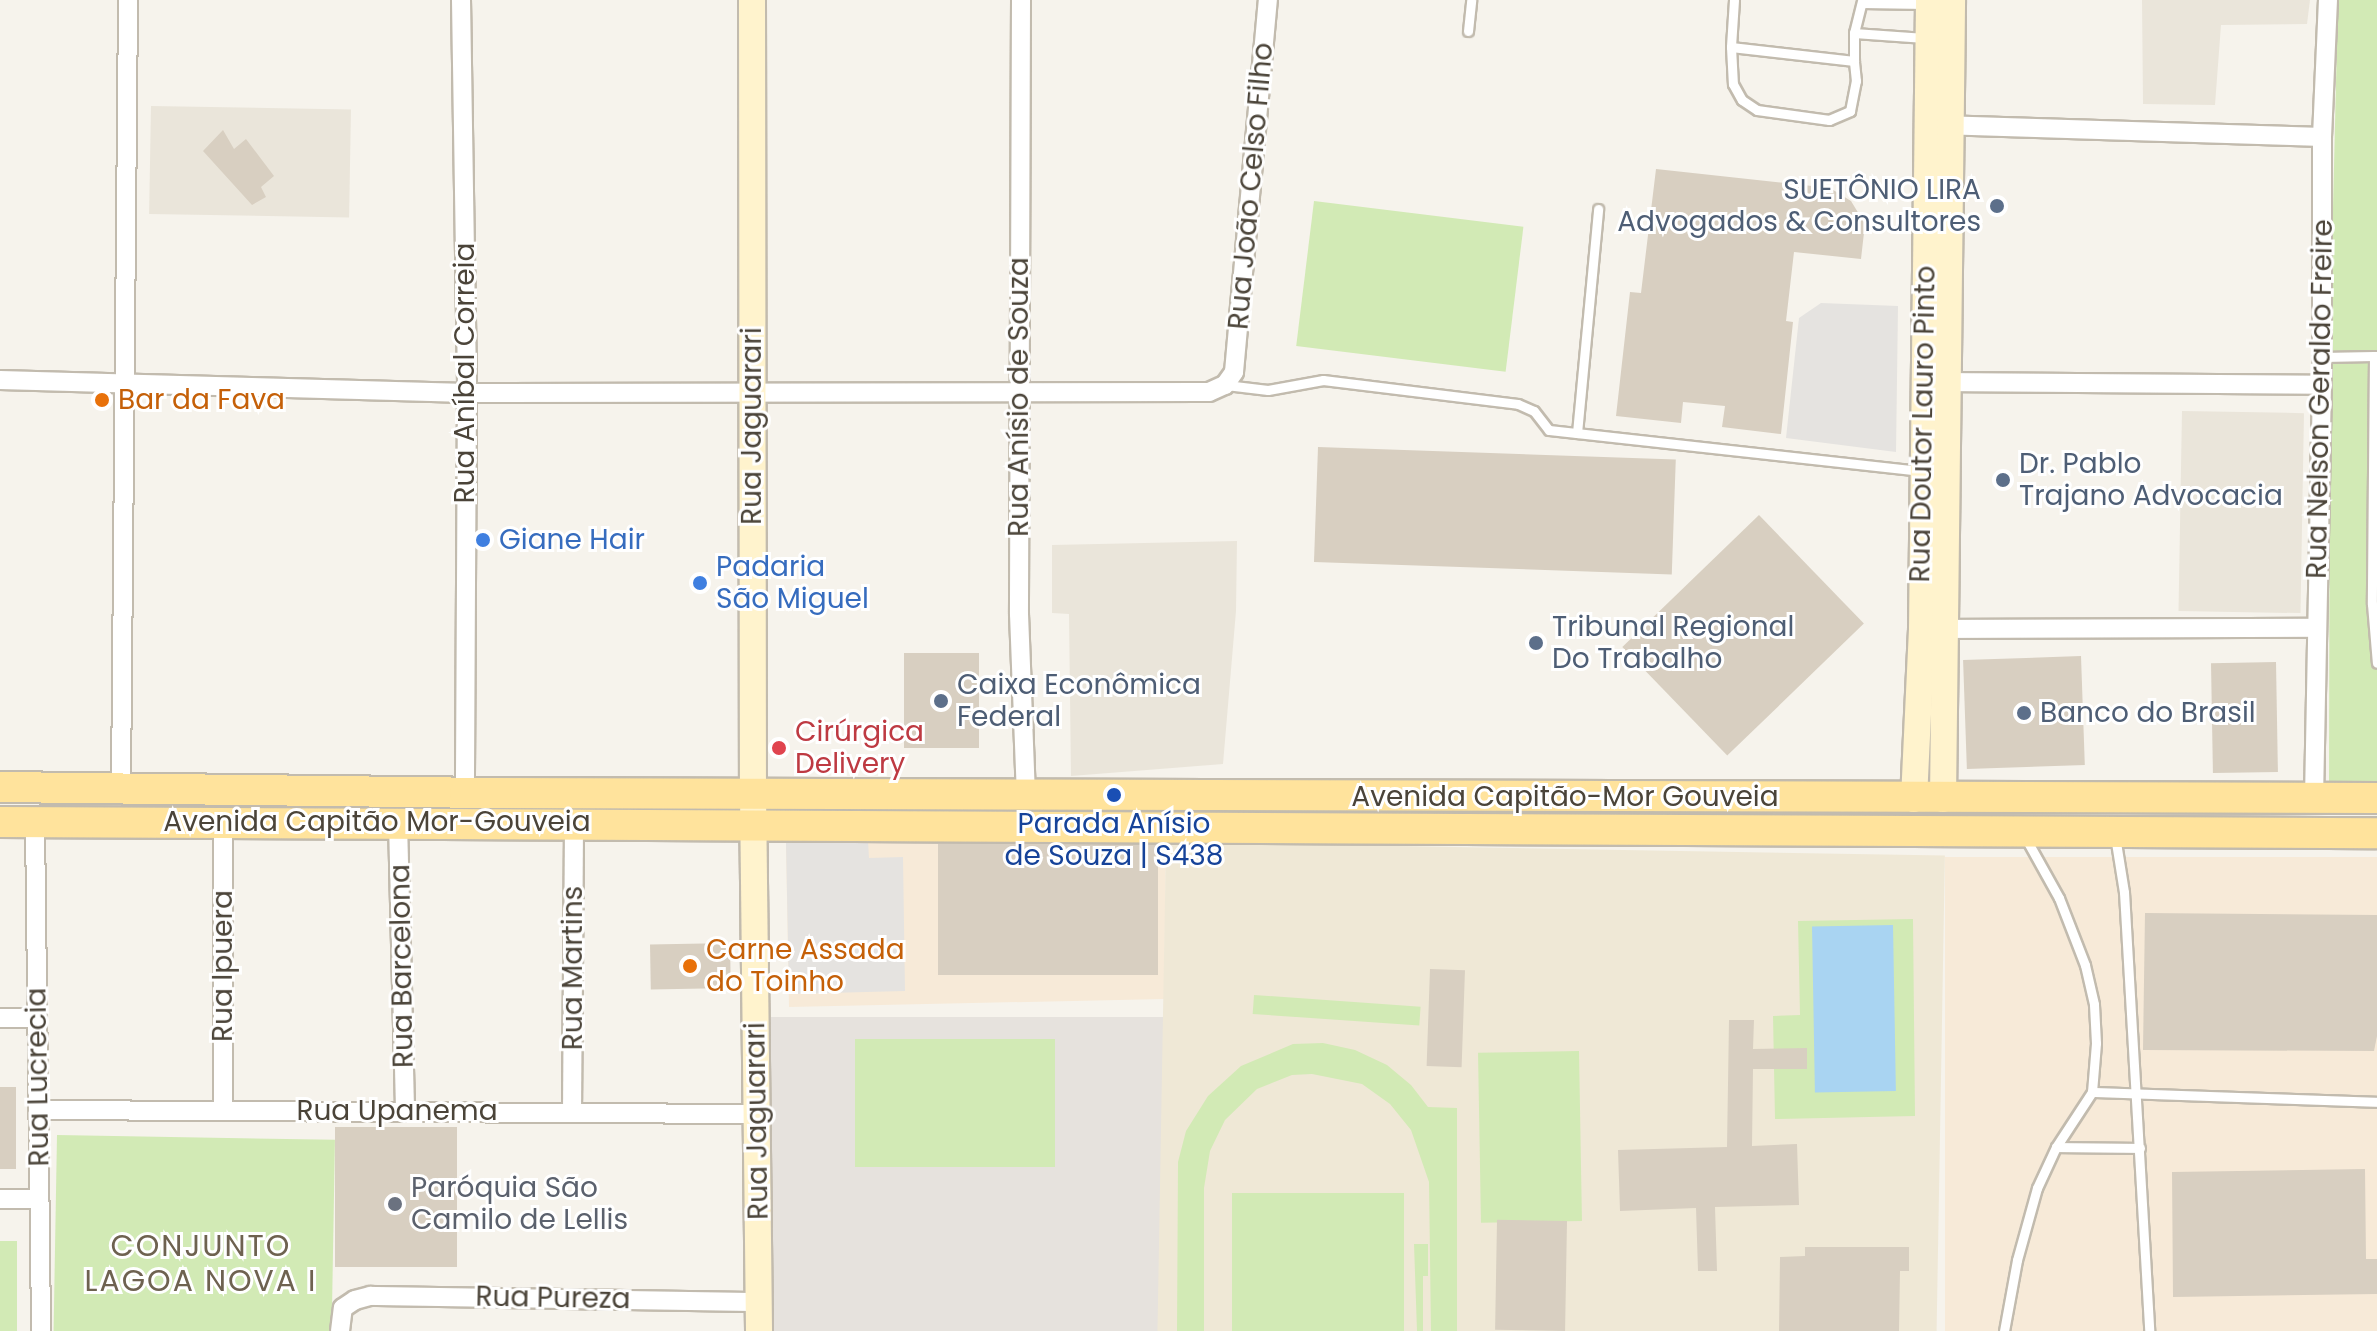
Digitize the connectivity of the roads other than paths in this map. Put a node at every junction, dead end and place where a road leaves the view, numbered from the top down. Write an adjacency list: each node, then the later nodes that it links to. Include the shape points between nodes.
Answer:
1 (128, 0): 24 (street)
2 (461, 0): 28 (street, Rua Aníbal Correia)
3 (752, 0): 26 (main road, Rua Jaguarari)
4 (1021, 0): 27 (street, Rua Anísio de Souza)
5 (1268, 0): 21 (street, Rua João Celso Filho)
6 (1471, 0): 11 (lane)
7 (1734, 0): 14 (lane)
8 (2328, 0): 17 (street, Rua Nelson Geraldo Freire)
9 (1936, 1): 10 (lane); 13 (main road, Rua Doutor Lauro Pinto); 16 (main road, Rua Doutor Lauro Pinto)
10 (1862, 2): 12 (lane)
11 (1468, 31)
12 (1854, 33): 13 (lane); 15 (lane)
13 (1928, 38): 16 (main road, Rua Doutor Lauro Pinto)
14 (1731, 47): 15 (lane); 15 (lane, via 1733,84 1742,100 1757,110 1829,120 1850,111)
15 (1854, 61)
16 (1939, 125): 17 (street); 23 (main road, Rua Doutor Lauro Pinto)
17 (2322, 137): 20 (street, Rua Nelson Geraldo Freire)
18 (1598, 209): 29 (lane)
19 (2375, 356): 20 (lane); 33 (lane, via 2372,604)
20 (2322, 357): 25 (street, Rua Nelson Geraldo Freire)
21 (1230, 378): 27 (street, via 1194,395); 29 (lane, via 1268,390 1323,380 1518,404 1534,411 1549,430)
22 (0, 380): 24 (street)
23 (1936, 382): 25 (street); 30 (main road, Rua Doutor Lauro Pinto); 32 (main road, Rua Doutor Lauro Pinto)
24 (125, 385): 28 (street); 35 (street)
25 (2322, 385): 31 (street, Rua Nelson Geraldo Freire)
26 (752, 391): 27 (street); 28 (street); 36 (main road, Rua Jaguarari)
27 (1019, 391): 38 (street, Rua Anísio de Souza)
28 (467, 393): 37 (street, Rua Aníbal Correia)
29 (1577, 433): 30 (lane)
30 (1922, 471): 32 (main road, Rua Doutor Lauro Pinto)
31 (2316, 628): 32 (street); 43 (street, Rua Nelson Geraldo Freire)
32 (1934, 629): 42 (main road, Rua Doutor Lauro Pinto)
33 (2377, 663)
34 (0, 787): 35 (main road, Avenida Capitão Mor-Gouveia)
35 (121, 787): 37 (main road, Avenida Capitão Mor-Gouveia)
36 (753, 792): 37 (main road, Avenida Capitão Mor-Gouveia); 38 (main road, Avenida Capitão-Mor Gouveia); 49 (main road, Rua Jaguarari)
37 (465, 793)
38 (1026, 794): 39 (main road, Avenida Capitão-Mor Gouveia)
39 (1503, 797): 40 (main road, Avenida Capitão-Mor Gouveia); 50 (main road)
40 (1751, 798): 42 (main road, Avenida Capitão-Mor Gouveia); 51 (main road)
41 (2377, 798): 43 (main road, Avenida Capitão-Mor Gouveia)
42 (1928, 799): 43 (main road, Avenida Capitão-Mor Gouveia)
43 (2314, 799)
44 (0, 822): 45 (main road, Avenida Capitão Mor-Gouveia)
45 (35, 822): 46 (main road, Avenida Capitão Mor-Gouveia); 56 (street, Rua Lucrecia)
46 (223, 822): 47 (main road, Avenida Capitão Mor-Gouveia); 61 (street, Rua Ipuera)
47 (398, 822): 48 (main road, Avenida Capitão Mor-Gouveia); 62 (street, Rua Barcelona)
48 (574, 823): 49 (main road, Avenida Capitão Mor-Gouveia); 63 (street, Rua Martins)
49 (754, 823): 50 (main road, Avenida Capitão-Mor Gouveia); 64 (main road, Rua Jaguarari)
50 (1454, 829): 51 (main road, Avenida Capitão-Mor Gouveia)
51 (1800, 832): 54 (main road, Avenida Capitão-Mor Gouveia)
52 (2115, 833): 53 (main road, Avenida Capitão-Mor Gouveia); 54 (main road, Avenida Capitão-Mor Gouveia); 58 (lane, via 2124,892)
53 (2377, 833)
54 (2023, 834): 57 (lane, via 2059,898 2085,965 2096,1030)
55 (0, 1018): 56 (street)
56 (36, 1018): 60 (street, Rua Lucrecia)
57 (2092, 1092): 58 (lane); 65 (lane)
58 (2135, 1096): 59 (lane); 66 (lane)
59 (2377, 1102)
60 (38, 1110): 61 (street, Rua Upanema); 68 (street, Rua Lucrecia)
61 (223, 1110): 62 (street, Rua Upanema)
62 (405, 1110): 63 (street, Rua Upanema)
63 (572, 1113): 64 (street, Rua Upanema)
64 (757, 1114): 69 (main road, Rua Jaguarari)
65 (2056, 1147): 66 (lane); 73 (lane, via 2037,1188)
66 (2140, 1148): 74 (lane)
67 (0, 1199): 68 (street)
68 (39, 1199): 70 (street, Rua Lucrecia)
69 (758, 1302): 71 (street, Rua Pureza, via 370,1296 349,1303 340,1314); 72 (main road, Rua Jaguarari)
70 (41, 1331)
71 (340, 1331)
72 (759, 1331)
73 (2004, 1331)
74 (2149, 1331)

